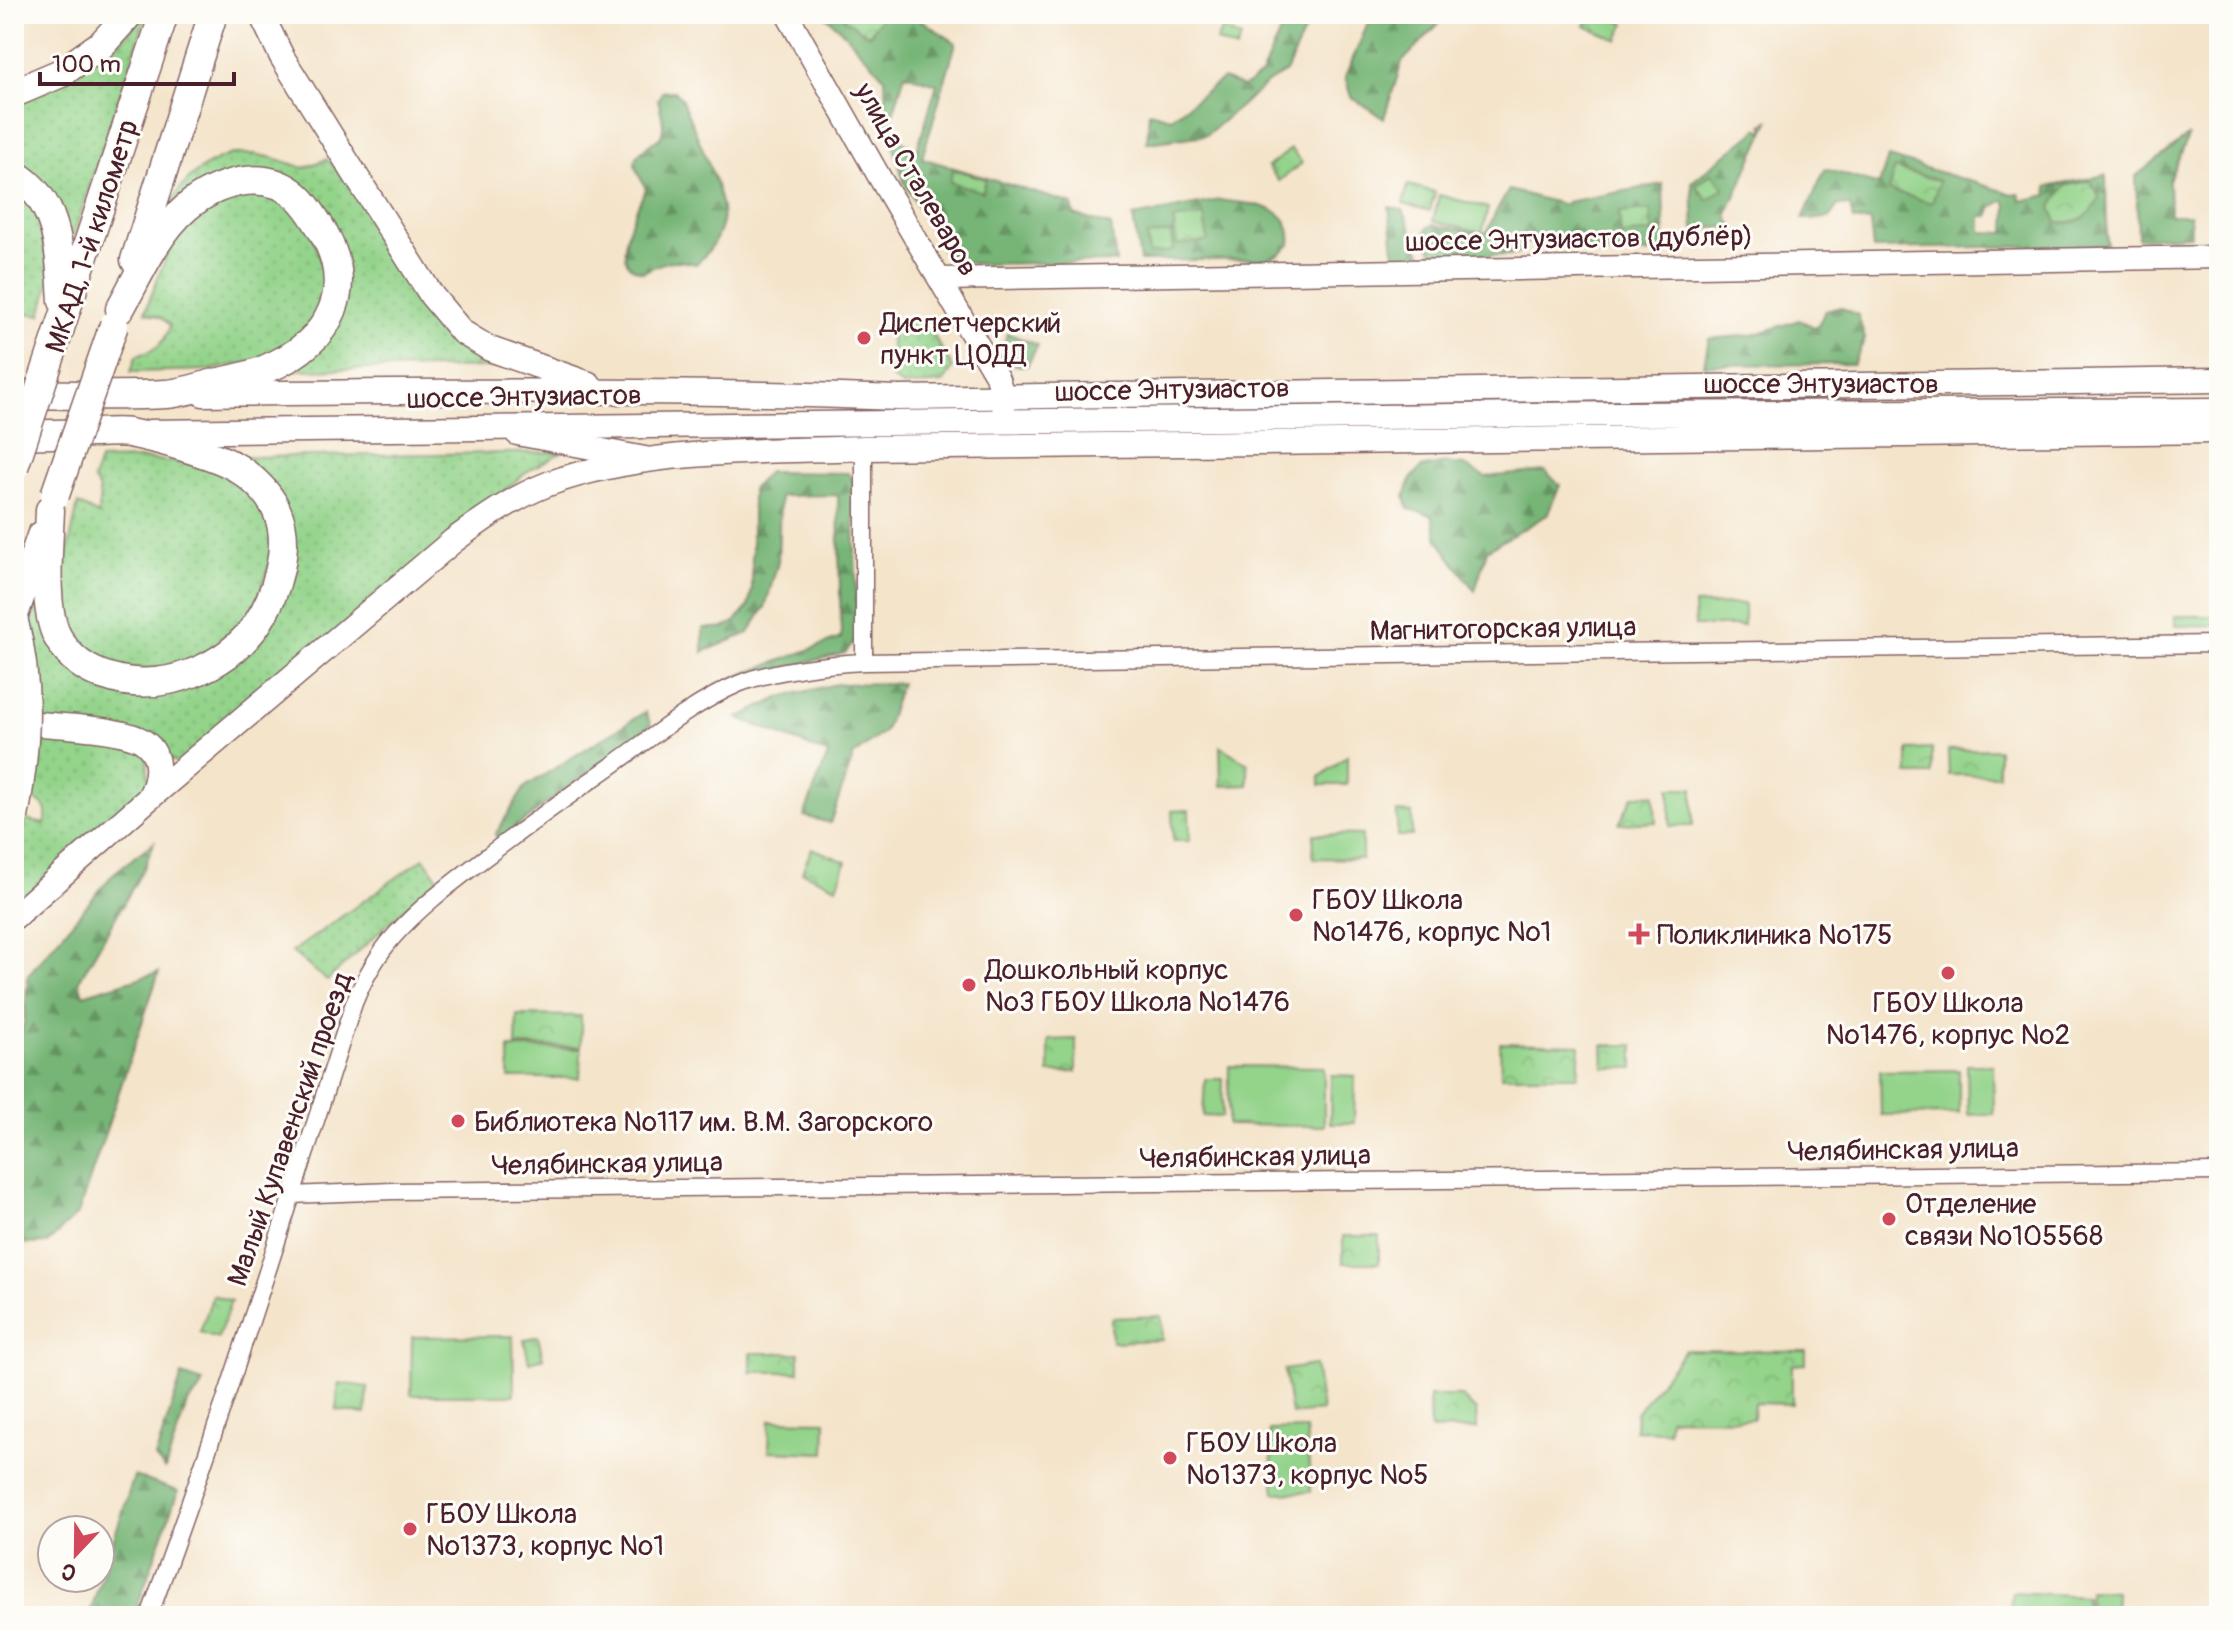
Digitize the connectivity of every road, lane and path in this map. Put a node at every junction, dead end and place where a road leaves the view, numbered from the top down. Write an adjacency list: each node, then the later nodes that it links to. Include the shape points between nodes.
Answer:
1 (129, 14): 6 (highway, via 102,44 61,73)
2 (164, 14): 11 (highway, МКАД, 1-й километр)
3 (213, 14): 10 (highway, МКАД, 1-й километр)
4 (261, 14): 13 (main road, via 385,222 462,332 490,349)
5 (787, 14): 9 (street, улица Сталеваров)
6 (14, 93)
7 (14, 174): 11 (highway, via 39,195 59,242)
8 (2219, 257): 9 (street, шоссе Энтузиастов (дублёр))
9 (941, 279): 15 (street, улица Сталеваров)
10 (117, 317): 14 (highway, via 171,223 223,185 260,181 281,186 308,208 326,236 339,276 337,298 326,322 303,348 264,370); 26 (highway, МКАД, 1-й километр, bridge)
11 (62, 323): 16 (highway, МКАД, 1-й километр, bridge)
12 (2219, 380): 15 (main road, шоссе Энтузиастов)
13 (610, 391): 14 (main road, шоссе Энтузиастов); 15 (main road, шоссе Энтузиастов, via 898,398)
14 (169, 394): 16 (highway)
15 (1003, 395): 18 (street, улица Сталеваров)
16 (23, 403): 25 (highway, МКАД, 1-й километр, bridge)
17 (2219, 410): 18 (main road, шоссе Энтузиастов)
18 (1004, 421): 19 (main road, шоссе Энтузиастов)
19 (481, 427): 21 (main road, шоссе Энтузиастов); 24 (street)
20 (2219, 431): 23 (main road)
21 (127, 432): 22 (highway); 26 (highway, via 237,468 266,491 279,516 283,547 269,602 235,647 209,666 154,682 123,681 76,662 57,636 49,613)
22 (14, 435)
23 (864, 448): 24 (main road); 30 (street)
24 (649, 459): 33 (main road, via 546,485 484,519)
25 (14, 467)
26 (52, 502): 27 (highway, МКАД, 1-й километр)
27 (14, 615)
28 (14, 622): 34 (highway, bridge, via 25,679 25,737)
29 (2219, 644): 30 (street, Магнитогорская улица)
30 (864, 662): 31 (street, Магнитогорская улица)
31 (788, 671): 37 (street, Малый Купавенский проезд, via 739,684 686,714 410,918 363,981)
32 (14, 722): 33 (main road, via 119,732 145,742 157,763)
33 (148, 799): 35 (main road)
34 (14, 818)
35 (14, 917)
36 (2219, 1172): 37 (street, Челябинская улица)
37 (291, 1195): 38 (street, Малый Купавенский проезд, via 196,1490)
38 (149, 1616)

